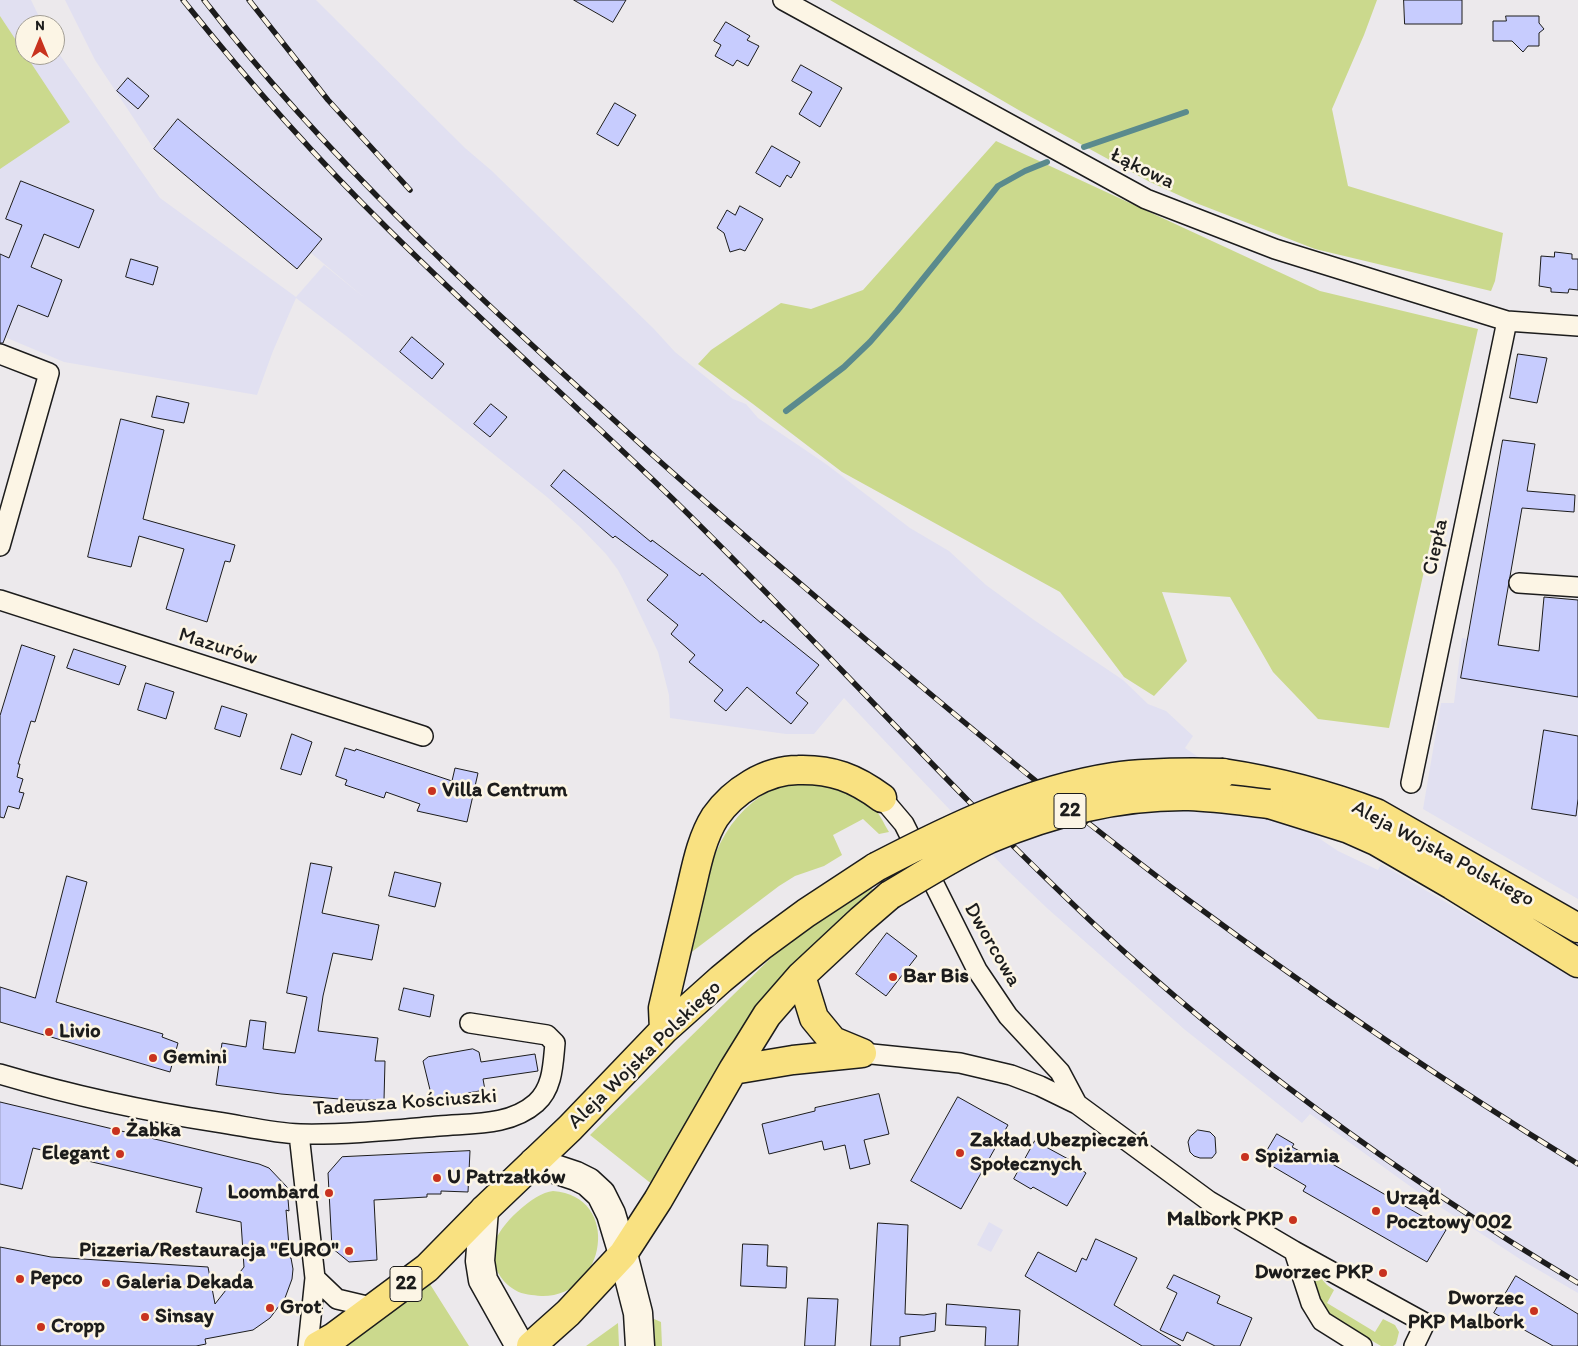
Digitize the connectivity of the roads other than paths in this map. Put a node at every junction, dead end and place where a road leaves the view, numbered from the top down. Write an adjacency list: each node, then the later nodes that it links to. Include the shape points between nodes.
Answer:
1 (783, 0): 2 (street, Łąkowa, via 1146,199 1275,249)
2 (1507, 321): 3 (street, Łąkowa); 10 (street, Ciepła)
3 (1578, 326)
4 (0, 354): 5 (street, via 49,372)
5 (0, 546)
6 (1519, 583): 7 (street)
7 (1578, 587)
8 (0, 600): 9 (street, Mazurów)
9 (423, 736)
10 (1410, 784)
11 (882, 798): 16 (main road, via 842,775 818,769 790,770 751,784 722,808 708,833 697,866 663,1008); 20 (street, Dworcowa, via 904,824 977,970 1008,1016 1060,1072)
12 (1578, 928): 16 (main road, Aleja Wojska Polskiego / 22, bridge, via 1376,813 1342,800 1263,779 1223,773 1112,777 1030,798 977,818 876,867 761,946)
13 (1578, 963): 14 (main road, Aleja Wojska Polskiego / 22, bridge, via 1452,885 1349,829 1269,804 1168,797 1100,804 1060,813 988,840 890,895)
14 (801, 976): 17 (main road, via 814,1018 832,1041); 18 (main road, Aleja Wojska Polskiego / 22, via 767,1015)
15 (470, 1023): 21 (street, Tadeusza Kościuszki, via 547,1035 555,1043 551,1080 546,1092 518,1116 500,1121 407,1129)
16 (664, 1030): 22 (main road, Aleja Wojska Polskiego / 22)
17 (862, 1053): 18 (main road); 20 (street, Dworcowa, via 986,1068 1040,1086)
18 (734, 1070): 25 (main road, Aleja Wojska Polskiego / 22)
19 (0, 1074): 21 (street, Tadeusza Kościuszki, via 123,1105)
20 (1077, 1104): 24 (street, Dworcowa, via 1209,1202)
21 (299, 1134): 26 (street, Tadeusza Kościuszki)
22 (534, 1162): 23 (main road, 22); 25 (main road, via 576,1176 602,1194)
23 (484, 1210): 27 (main road, 22, via 427,1268); 30 (main road, via 480,1261 483,1280)
24 (1294, 1251): 33 (street, via 1311,1303 1322,1321); 34 (street, Dworcowa, via 1425,1323)
25 (623, 1254): 31 (main road, 22, via 568,1314); 32 (main road, via 638,1314)
26 (315, 1278): 27 (street, via 337,1299); 28 (street, Tadeusza Kościuszki)
27 (375, 1308): 29 (main road, 22)
28 (308, 1346)
29 (318, 1346)
30 (520, 1346)
31 (532, 1346)
32 (640, 1346)
33 (1362, 1346)
34 (1414, 1346)

